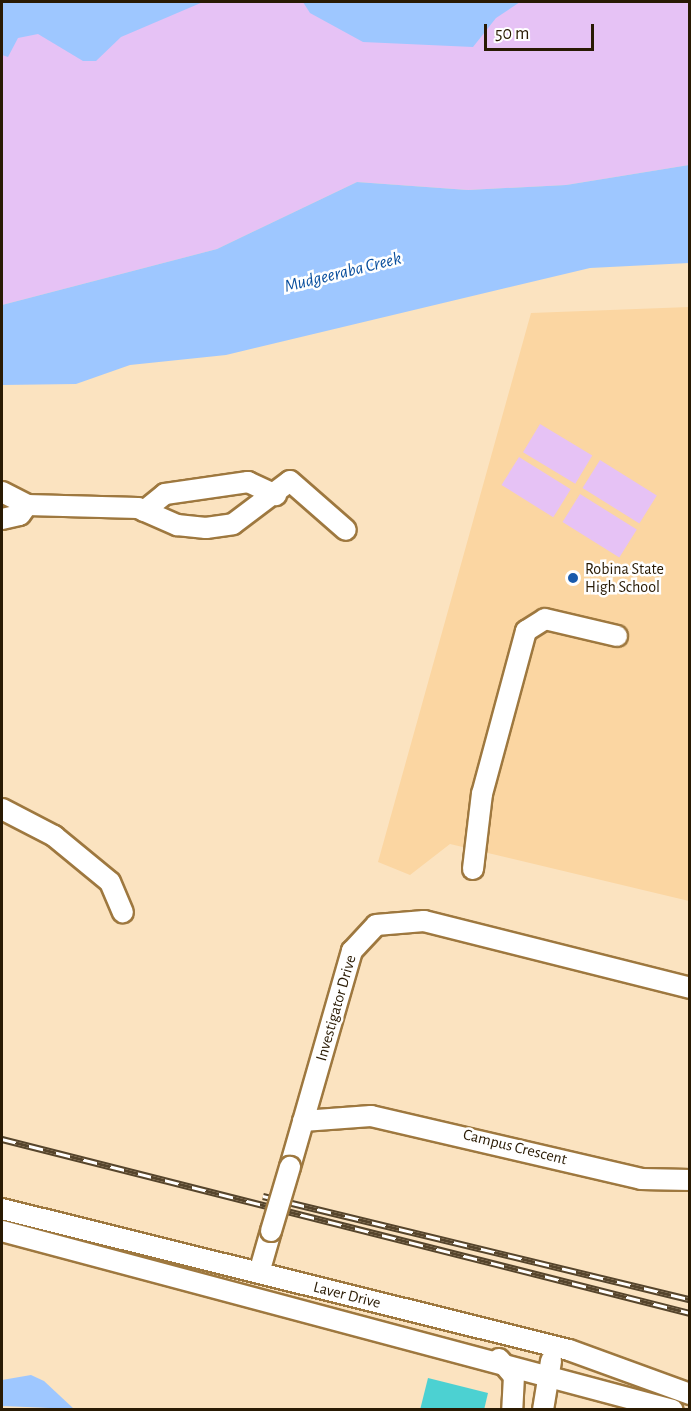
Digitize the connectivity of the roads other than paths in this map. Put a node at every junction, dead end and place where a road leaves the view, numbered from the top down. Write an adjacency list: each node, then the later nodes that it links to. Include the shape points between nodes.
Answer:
1 (2, 492): 3 (street)
2 (276, 495): 4 (street, via 248,482 165,494); 4 (street, via 233,524 206,528 177,525); 6 (street, via 290,481 301,486)
3 (27, 505): 4 (street); 5 (street, via 20,515)
4 (144, 511)
5 (2, 519)
6 (346, 530)
7 (617, 636): 9 (street, via 545,619 526,632 482,794)
8 (2, 809): 10 (street, via 54,836 110,882)
9 (473, 869)
10 (123, 912)
11 (690, 988): 12 (street, Investigator Drive, via 424,921 387,920 369,929 352,951)
12 (310, 1097): 13 (street, Campus Crescent); 14 (street, Investigator Drive)
13 (340, 1117): 14 (street, Campus Crescent); 15 (street, Campus Crescent, via 436,1128 641,1179)
14 (303, 1121): 18 (street, Investigator Drive, bridge)
15 (690, 1180)
16 (2, 1209): 18 (street, Laver Drive)
17 (2, 1231): 20 (street, Laver Drive)
18 (259, 1273): 19 (street, Laver Drive)
19 (512, 1336): 21 (street, via 550,1359); 22 (street, Laver Drive, via 635,1370)
20 (499, 1359): 21 (street, Laver Drive); 23 (street, via 514,1376)
21 (552, 1373): 24 (street); 25 (street, Laver Drive)
22 (690, 1394)
23 (512, 1410)
24 (543, 1410)
25 (673, 1410)

